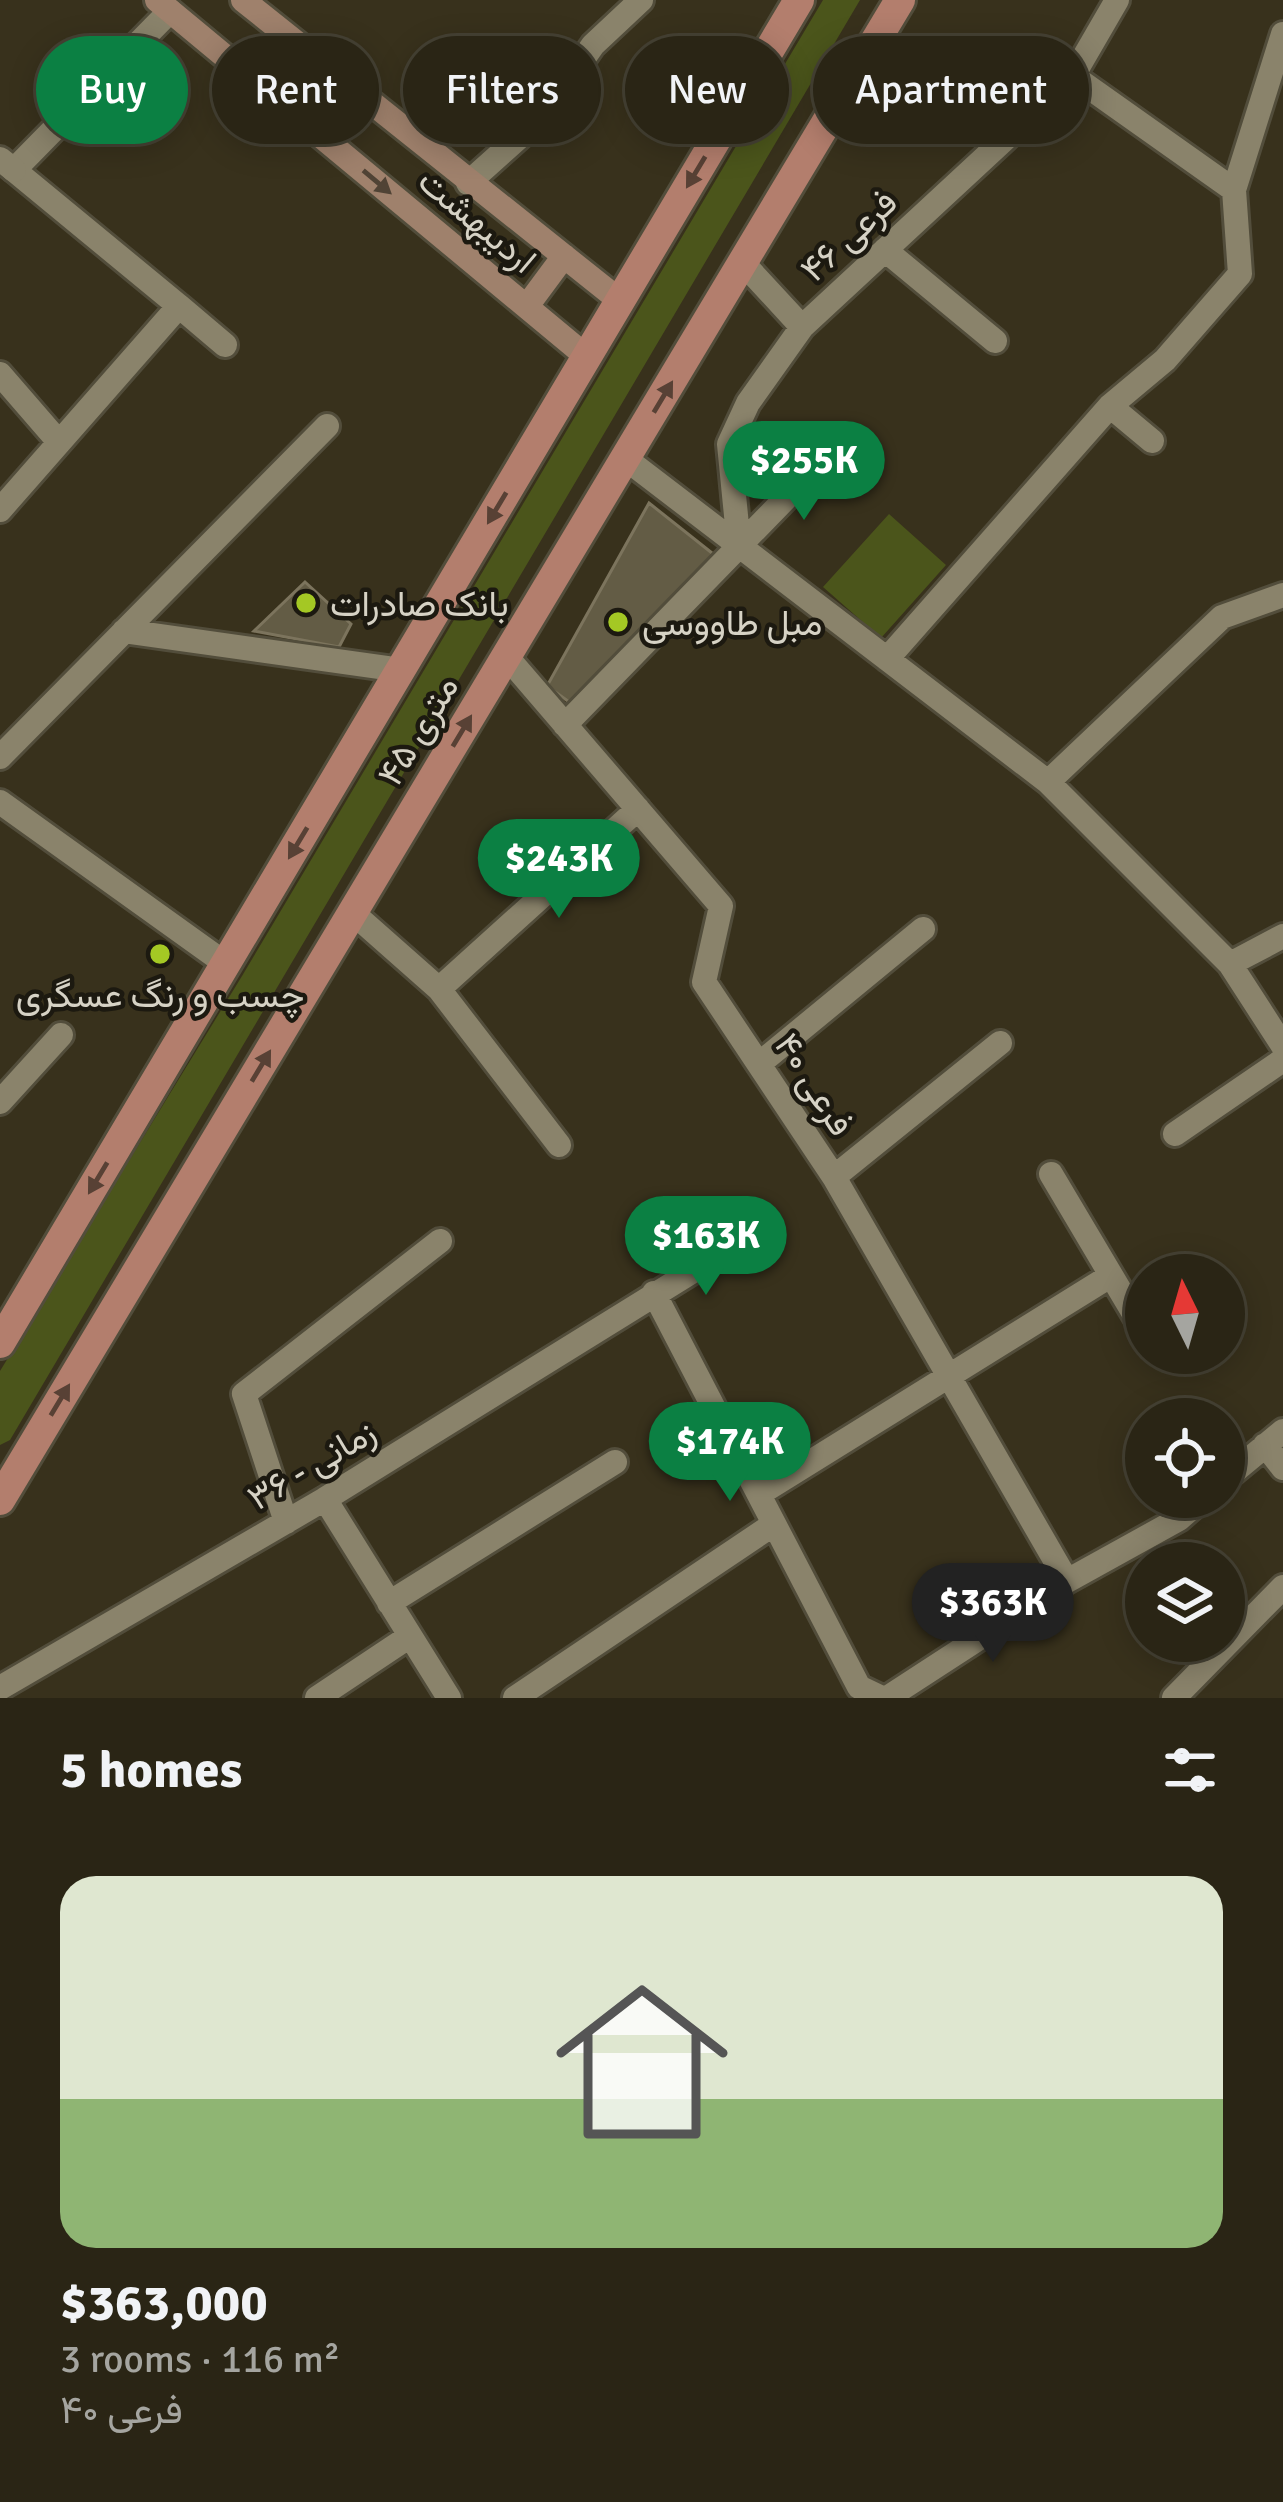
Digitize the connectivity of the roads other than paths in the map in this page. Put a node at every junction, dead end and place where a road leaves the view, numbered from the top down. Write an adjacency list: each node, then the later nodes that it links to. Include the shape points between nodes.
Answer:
1 (243, 0): 12 (main road, اردیبهشت)
2 (641, 0): 12 (street, via 593,45 544,115)
3 (799, 0): 17 (main road, ۴۵ متری, one-way to 17)
4 (900, 0): 16 (main road, ۴۵ متری)
5 (1117, 0): 8 (street, فرعی ۴۶)
6 (163, 5): 11 (street); 19 (main road, اردیبهشت, one-way to 19)
7 (1283, 34): 13 (street)
8 (1089, 48)
9 (1089, 87): 13 (street)
10 (1000, 144): 14 (street, فرعی ۴۶)
11 (7, 164): 18 (street)
12 (468, 183): 15 (main road, اردیبهشت)
13 (1234, 190): 25 (street, via 1240,274 1165,360)
14 (885, 250): 20 (street, فرعی ۴۶); 21 (street)
15 (564, 256): 17 (main road, اردیبهشت); 19 (main road)
16 (743, 263): 20 (street, فرعی ۴۶); 30 (main road, ۴۵ متری, one-way to 16)
17 (619, 300): 23 (main road, ۴۵ متری)
18 (179, 306): 22 (street); 27 (street)
19 (526, 306): 23 (main road, اردیبهشت)
20 (802, 327): 32 (street, via 729,444)
21 (995, 341)
22 (225, 345)
23 (587, 357): 37 (main road, ۴۵ متری, one-way to 37)
24 (0, 374): 27 (street)
25 (1110, 406): 28 (street); 36 (street)
26 (328, 426): 34 (street)
27 (58, 441): 31 (street)
28 (1152, 441)
29 (825, 458): 32 (street)
30 (626, 459): 32 (street); 35 (main road, ۴۵ متری)
31 (0, 510)
32 (739, 546): 36 (street); 38 (street)
33 (1283, 596): 40 (street, via 1222,617)
34 (124, 631): 37 (street); 39 (street)
35 (507, 657): 38 (street, فرعی ۴۰); 43 (main road, ۴۵ متری, one-way to 35)
36 (886, 659): 40 (street)
37 (400, 670): 46 (main road, ۴۵ متری, one-way to 46)
38 (566, 725): 42 (street, فرعی ۴۰)
39 (0, 757)
40 (1048, 782): 47 (street)
41 (0, 802): 46 (street)
42 (638, 809): 48 (street); 53 (street, فرعی ۴۰, via 721,906 704,982)
43 (353, 913): 48 (street); 69 (main road, ۴۵ متری, one-way to 43)
44 (923, 929): 53 (street)
45 (1283, 936): 47 (street)
46 (226, 964): 64 (main road, ۴۵ متری, one-way to 64)
47 (1230, 964): 51 (street)
48 (439, 989): 56 (street)
49 (61, 1035): 54 (street)
50 (1000, 1043): 58 (street)
51 (1283, 1046)
52 (1283, 1060): 55 (street)
53 (759, 1064): 58 (street, فرعی ۴۰)
54 (0, 1102)
55 (1175, 1134)
56 (560, 1145)
57 (1051, 1174): 61 (street)
58 (834, 1177): 65 (street, فرعی ۴۰)
59 (440, 1240): 75 (street, via 244,1394)
60 (728, 1250): 62 (street, ۳۶ - زمانی)
61 (1109, 1276): 63 (street); 65 (street)
62 (654, 1293): 71 (street); 72 (street, ۳۶ - زمانی)
63 (1125, 1301)
64 (0, 1343)
65 (952, 1377): 71 (street); 77 (street, فرعی ۴۰)
66 (1274, 1438): 68 (street); 70 (street)
67 (615, 1462): 79 (street)
68 (1245, 1462)
69 (13, 1464): 73 (main road, ۴۵ متری)
70 (1283, 1468)
71 (759, 1494): 76 (street)
72 (325, 1499): 75 (street, ۳۶ - زمانی); 79 (street)
73 (0, 1501)
74 (1180, 1518): 77 (street)
75 (286, 1522): 81 (street, ۳۶ - زمانی)
76 (774, 1524): 82 (street); 85 (street)
77 (1067, 1581): 82 (street)
78 (1283, 1588): 86 (street)
79 (389, 1603): 80 (street)
80 (410, 1636): 83 (street); 84 (street)
81 (0, 1688)
82 (867, 1695)
83 (317, 1698)
84 (449, 1698)
85 (515, 1698)
86 (1174, 1698)

